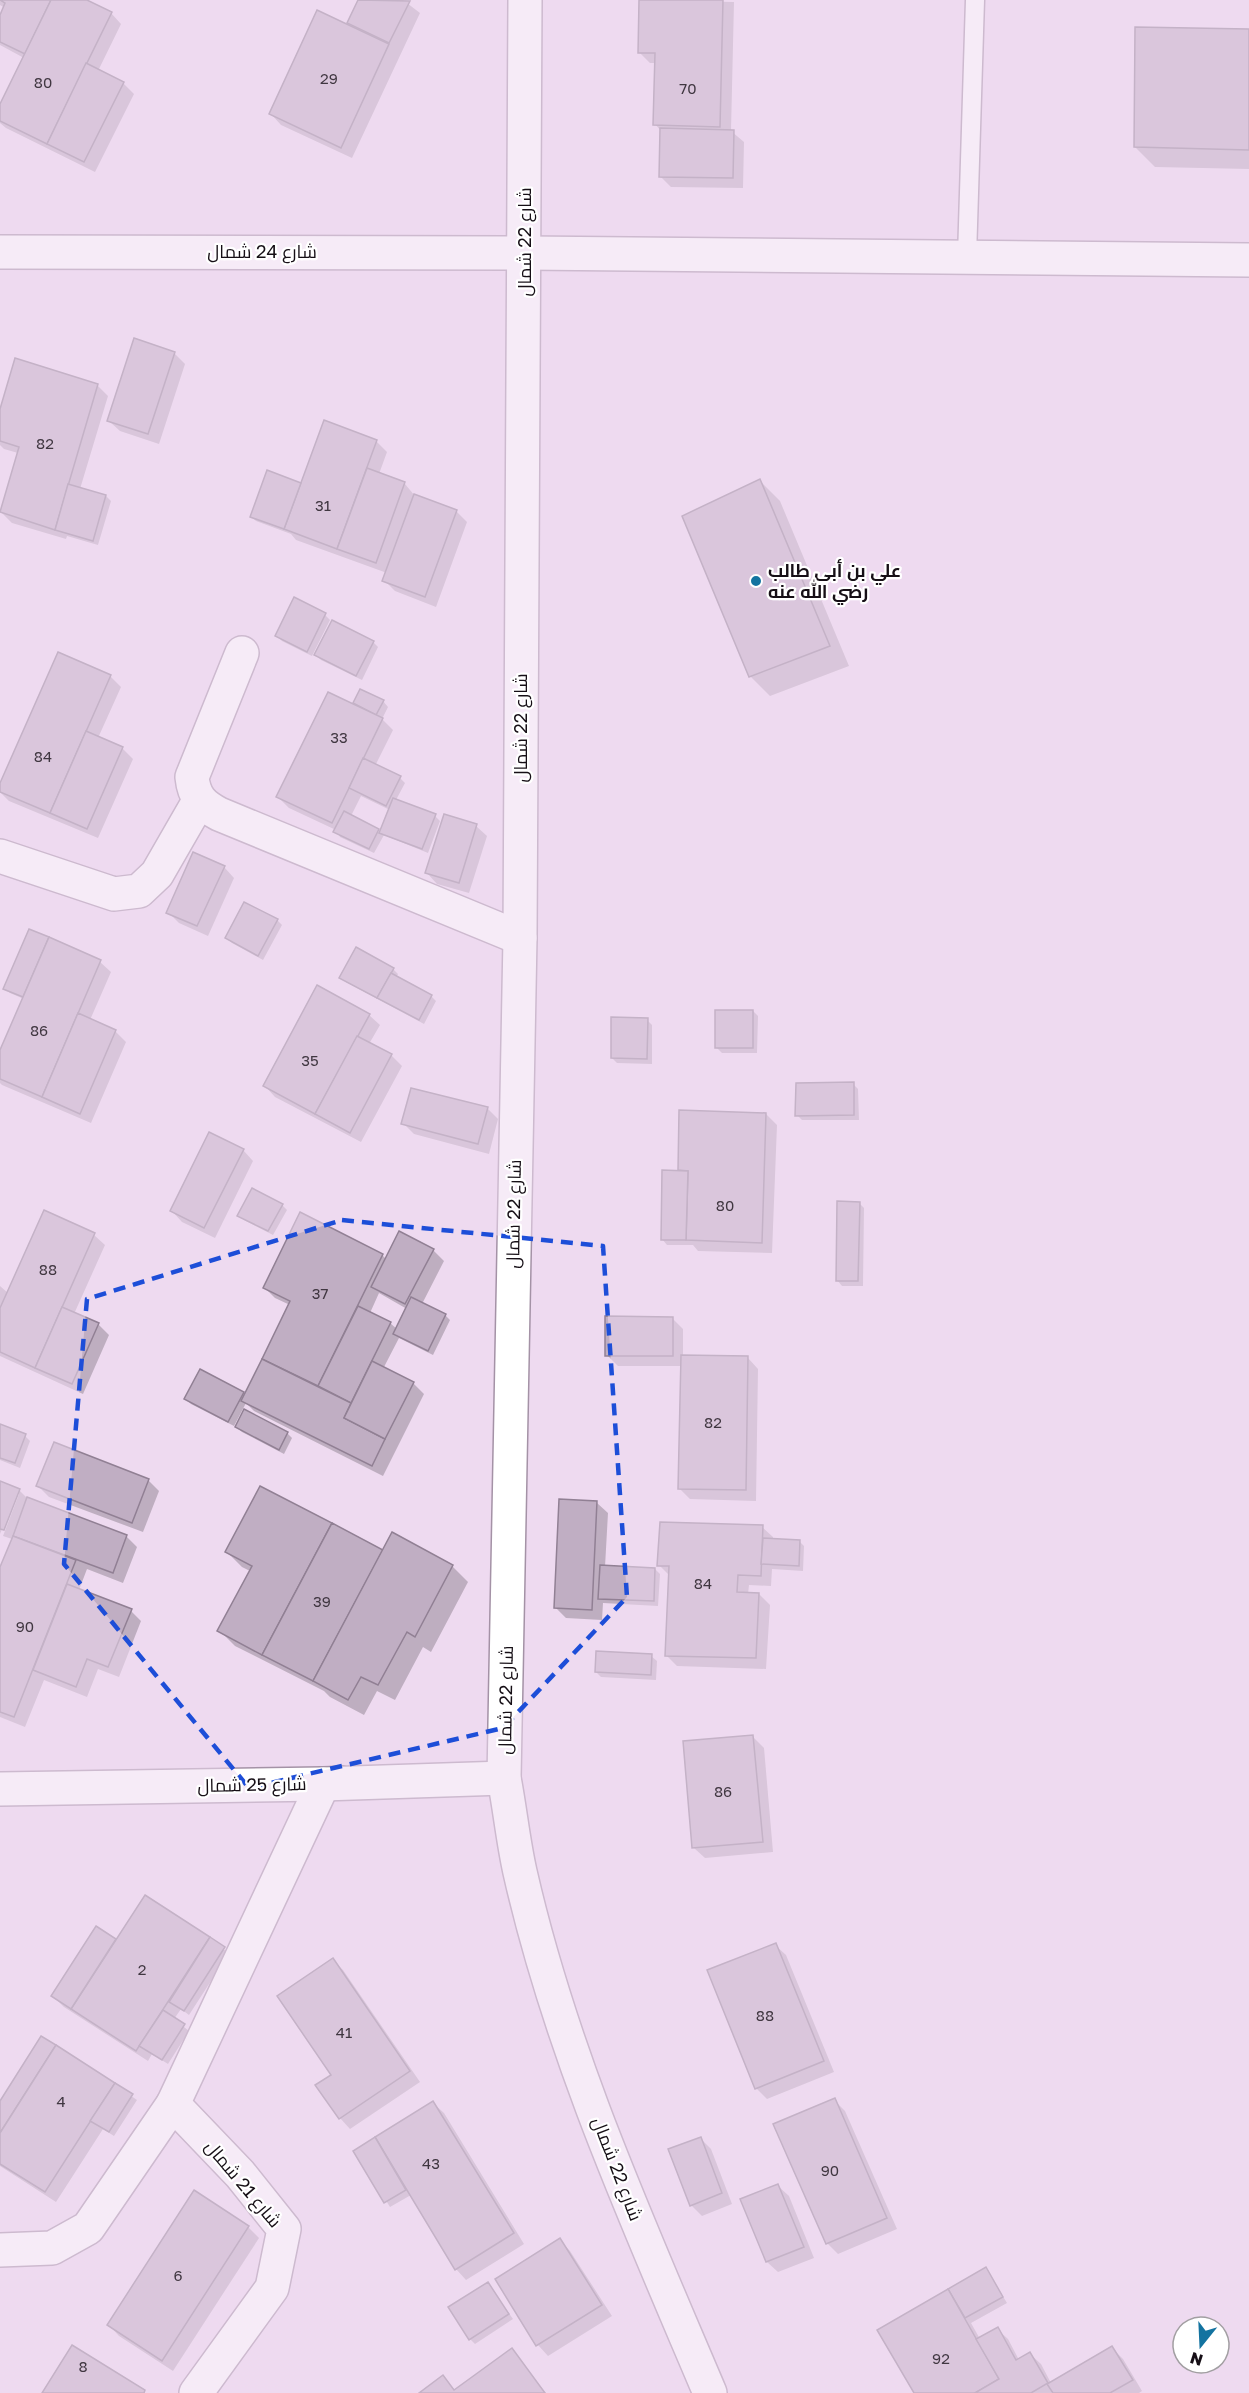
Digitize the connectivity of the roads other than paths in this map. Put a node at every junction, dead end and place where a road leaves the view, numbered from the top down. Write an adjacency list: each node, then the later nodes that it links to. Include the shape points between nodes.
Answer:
1 (525, 0): 4 (street, شارع 22 شمال)
2 (975, 0): 5 (lane)
3 (0, 252): 4 (street, شارع 24 شمال)
4 (525, 253): 5 (street, شارع 24 شمال); 10 (street, شارع 22 شمال)
5 (967, 257): 6 (street, شارع 24 شمال)
6 (1249, 260)
7 (242, 653): 8 (street, via 192,777)
8 (199, 801): 9 (street, via 157,874 139,891 114,894); 10 (street, via 219,814)
9 (0, 856)
10 (520, 938): 11 (street, شارع 22 شمال)
11 (504, 1778): 12 (street, شارع 25 شمال); 17 (street, شارع 22 شمال, via 520,1870 543,1961 616,2171)
12 (323, 1784): 13 (street, شارع 25 شمال); 14 (street)
13 (0, 1789)
14 (173, 2104): 15 (street, via 88,2228 52,2248); 16 (street, شارع 21 شمال, via 240,2174 284,2229 272,2288)
15 (0, 2250)
16 (195, 2393)
17 (710, 2393)

